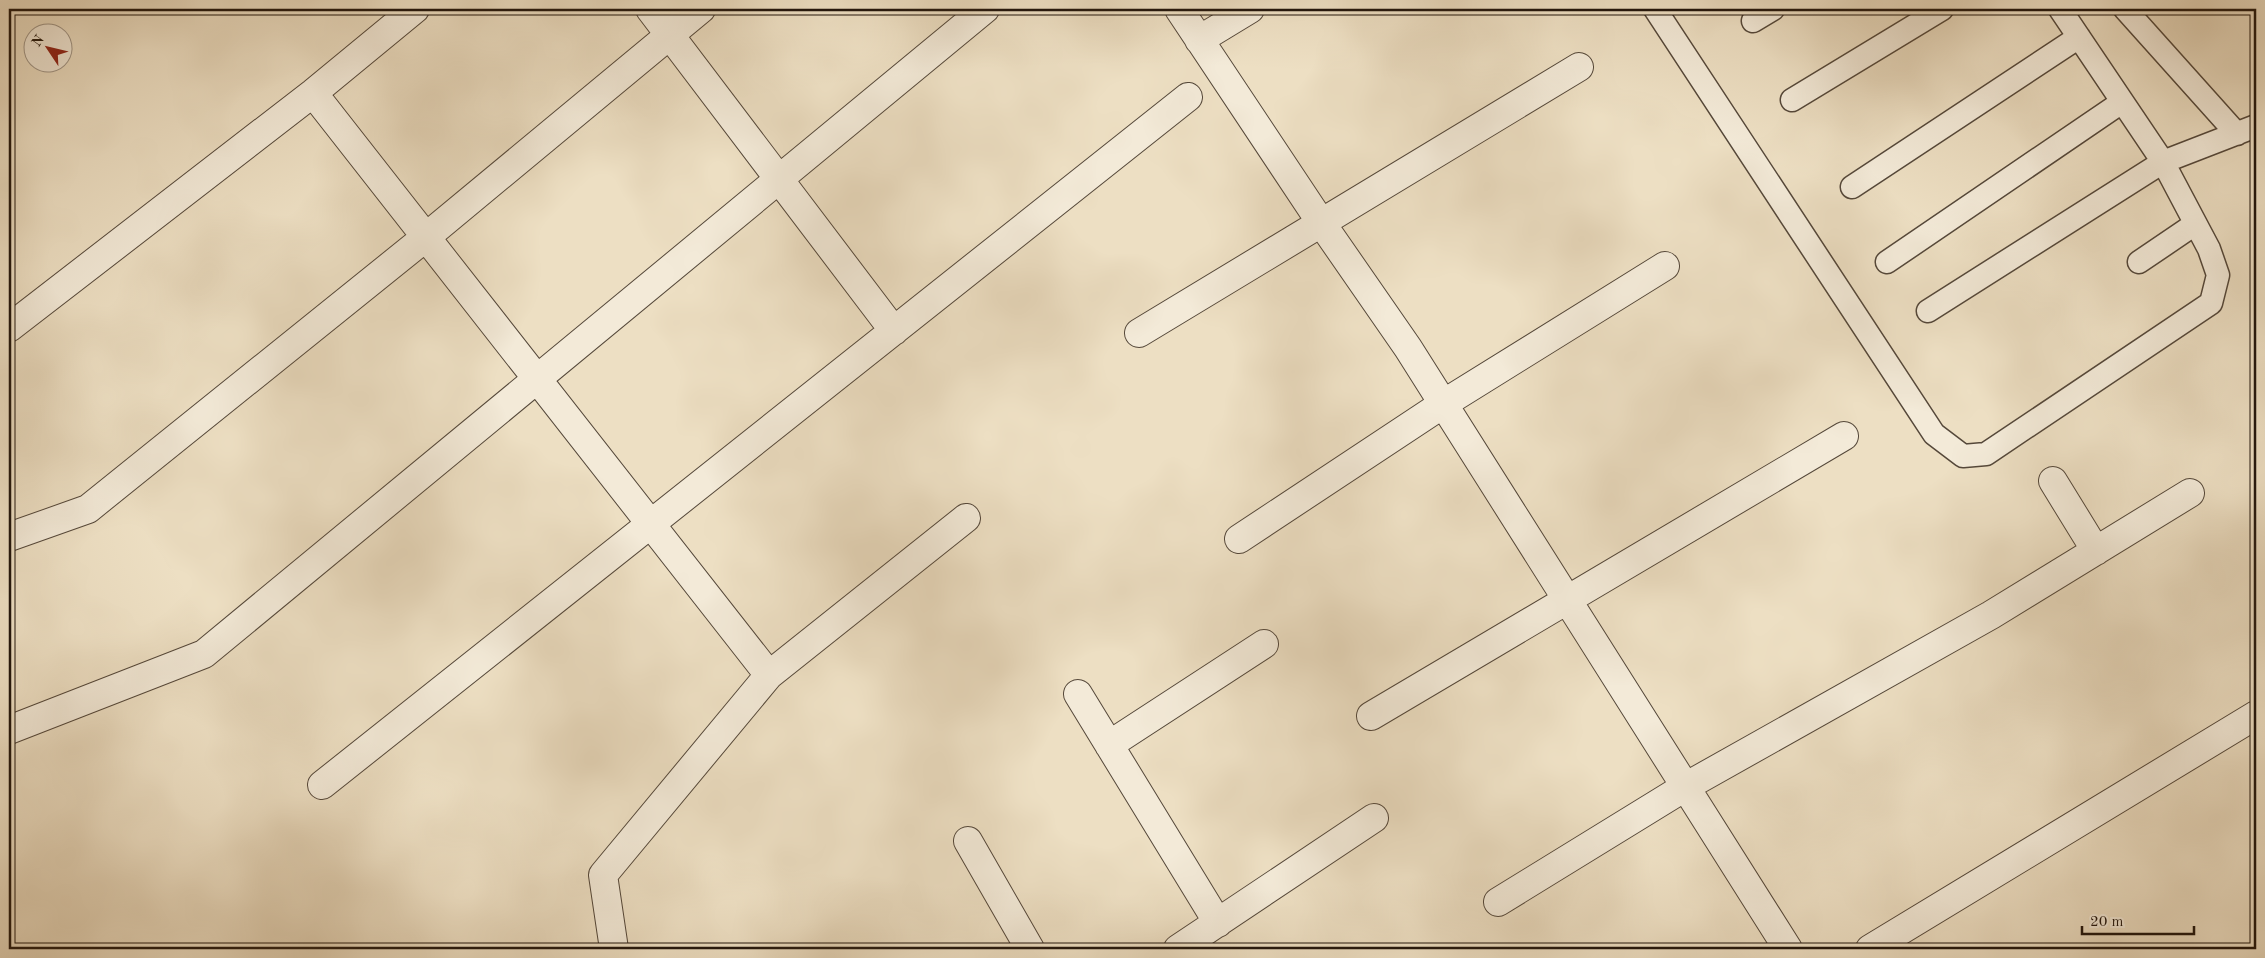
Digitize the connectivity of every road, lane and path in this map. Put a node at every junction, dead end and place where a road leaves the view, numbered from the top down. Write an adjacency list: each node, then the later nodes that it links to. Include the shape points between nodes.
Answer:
1 (415, 9): 17 (street)
2 (650, 9): 13 (street)
3 (701, 9): 13 (street)
4 (985, 9): 23 (street)
5 (1179, 9): 15 (street)
6 (1250, 9): 15 (street)
7 (1655, 9): 26 (lane, via 1934,434 1963,456 1986,454 2211,303 2218,276 2209,249)
8 (1773, 9): 12 (lane)
9 (1942, 9): 19 (lane)
10 (2060, 9): 14 (lane)
11 (2125, 9): 21 (lane)
12 (1753, 22)
13 (670, 34): 23 (street); 27 (street)
14 (2079, 38): 20 (lane); 24 (lane)
15 (1199, 40): 25 (street)
16 (1578, 67): 25 (street)
17 (314, 93): 27 (street); 32 (street)
18 (1188, 97): 33 (street)
19 (1792, 100)
20 (2122, 102): 22 (lane); 28 (lane)
21 (2247, 130): 22 (lane)
22 (2162, 162): 26 (lane); 31 (lane)
23 (778, 178): 33 (street); 35 (street)
24 (1852, 187)
25 (1320, 221): 34 (street); 36 (street)
26 (2195, 224): 29 (lane)
27 (426, 237): 35 (street); 42 (street, via 88,508)
28 (1887, 262)
29 (2139, 262)
30 (1665, 266): 36 (street)
31 (1928, 311)
32 (9, 328)
33 (894, 331): 41 (street)
34 (1139, 333)
35 (537, 378): 41 (street); 51 (street, via 204,654)
36 (1443, 404): 43 (street); 45 (street)
37 (1844, 436): 45 (street)
38 (2054, 481): 44 (street)
39 (2190, 493): 44 (street)
40 (966, 518): 47 (street)
41 (651, 524): 47 (street); 53 (street)
42 (9, 537)
43 (1239, 539)
44 (2096, 551): 54 (street, via 1990,616)
45 (1567, 600): 50 (street); 54 (street)
46 (1264, 644): 52 (street)
47 (769, 675): 59 (street, via 603,875)
48 (1078, 694): 52 (street)
49 (2256, 715): 63 (street)
50 (1371, 716)
51 (9, 730)
52 (1109, 745): 58 (street)
53 (322, 785)
54 (1686, 787): 57 (street); 62 (street)
55 (1374, 818): 58 (street)
56 (968, 841): 60 (street)
57 (1498, 902)
58 (1218, 923): 61 (street)
59 (614, 949)
60 (1030, 949)
61 (1178, 949)
62 (1788, 949)
63 (1870, 949)

